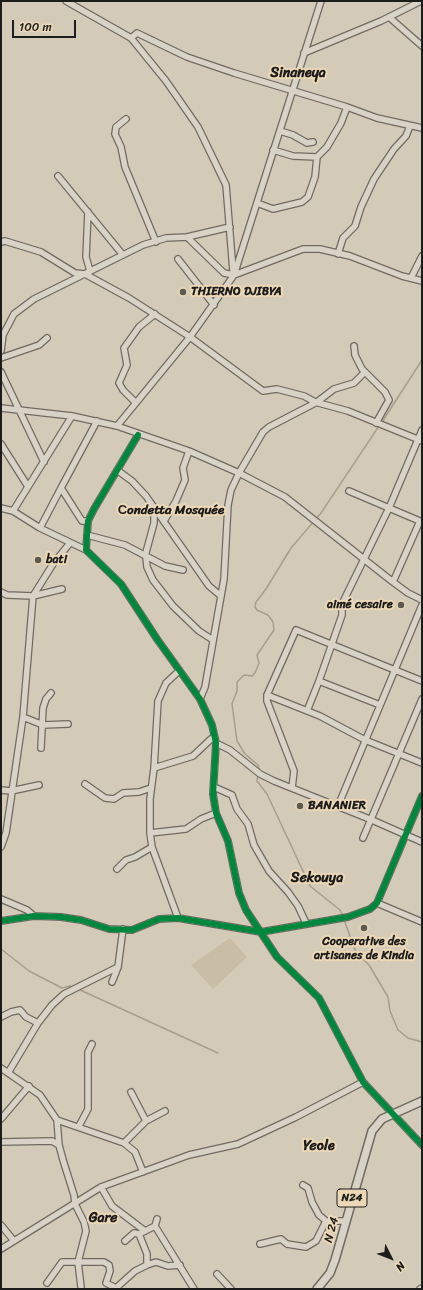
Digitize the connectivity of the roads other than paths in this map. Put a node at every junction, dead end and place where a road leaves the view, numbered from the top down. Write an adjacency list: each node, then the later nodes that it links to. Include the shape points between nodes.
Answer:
1 (66, 1): 5 (street)
2 (321, 1): 7 (street)
3 (421, 1): 4 (street)
4 (389, 17): 6 (street); 7 (street)
5 (131, 38): 8 (street, via 137,33 188,57); 20 (street, via 166,81 198,127 226,185)
6 (422, 46)
7 (304, 54): 8 (street)
8 (292, 90): 9 (street); 13 (street)
9 (347, 107): 11 (street); 16 (street, via 327,147)
10 (126, 119): 23 (street, via 116,127 115,134 125,167)
11 (410, 126): 12 (street); 24 (street, via 406,136 374,179 354,226 343,238)
12 (422, 128)
13 (280, 131): 14 (street, via 293,134 307,143); 15 (street)
14 (313, 142)
15 (274, 150): 16 (street, via 293,156); 18 (street)
16 (317, 157): 18 (street, via 315,177 308,197 302,202 273,209)
17 (58, 176): 19 (street)
18 (257, 203): 29 (street)
19 (88, 212): 25 (street); 28 (street)
20 (230, 227): 21 (street); 29 (street)
21 (187, 236): 23 (street, via 166,238); 29 (street, via 224,273)
22 (1, 242): 28 (street, via 41,252 75,273)
23 (156, 242): 25 (street)
24 (338, 254): 29 (street, via 320,249 304,249); 30 (street)
25 (123, 255): 28 (street)
26 (422, 256): 30 (street)
27 (178, 259): 32 (street)
28 (88, 273): 33 (street); 37 (street, via 34,299 14,314 3,335)
29 (234, 275): 32 (street)
30 (411, 278): 31 (street)
31 (422, 281)
32 (214, 305): 34 (street)
33 (155, 314): 34 (street); 41 (street, via 139,327 124,348 127,365 119,383)
34 (190, 337): 41 (street); 42 (street, via 263,391 278,390)
35 (47, 338): 38 (street, via 39,345)
36 (354, 346): 40 (street, via 358,362)
37 (1, 351)
38 (1, 358)
39 (1, 372): 44 (street)
40 (365, 372): 42 (street, via 354,383 334,389); 47 (street, via 385,392 389,400)
41 (135, 402): 48 (street)
42 (317, 402): 47 (street); 56 (street, via 263,432)
43 (1, 408): 44 (street)
44 (17, 409): 45 (street); 54 (street)
45 (72, 416): 46 (street); 54 (street)
46 (97, 421): 48 (street); 58 (street)
47 (379, 424): 51 (street)
48 (117, 426): 50 (street)
49 (422, 430): 51 (street)
50 (138, 435): 53 (street); 55 (street)
51 (420, 440): 62 (street)
52 (1, 444): 57 (street)
53 (189, 451): 56 (street); 64 (street, via 183,468 185,480)
54 (44, 462): 57 (street)
55 (117, 470): 60 (street, via 132,481); 65 (street)
56 (239, 473): 72 (street, via 285,497); 78 (street, via 231,490 228,505)
57 (27, 486): 63 (street)
58 (61, 488): 65 (street, via 82,521); 67 (street)
59 (349, 491): 62 (street)
60 (154, 507): 64 (street); 71 (street, via 154,523)
61 (1, 508): 63 (street)
62 (389, 508): 66 (street); 72 (street)
63 (13, 511): 67 (street)
64 (164, 521): 78 (street, via 209,586)
65 (88, 522): 68 (street)
66 (421, 522): 74 (street)
67 (40, 528): 69 (street)
68 (87, 535): 70 (street); 71 (street, via 125,545)
69 (70, 543): 70 (street); 77 (street)
70 (86, 550): 84 (street, via 121,584)
71 (145, 557): 73 (street, via 165,566); 81 (street, via 153,580 172,606 199,631)
72 (364, 559): 74 (street); 82 (street, via 342,604 342,615)
73 (183, 570)
74 (393, 582): 79 (street)
75 (62, 589): 77 (street)
76 (1, 592): 77 (street, via 7,595)
77 (33, 596): 93 (street)
78 (221, 596): 81 (street)
79 (422, 600)
80 (422, 605): 83 (street)
81 (213, 640): 89 (street, via 205,687)
82 (332, 644): 83 (street); 85 (street); 88 (street, via 296,630)
83 (395, 669): 86 (street); 91 (street)
84 (179, 671): 89 (street); 101 (street, via 166,683 158,702)
85 (319, 681): 91 (street); 92 (street)
86 (422, 681)
87 (51, 693): 94 (street, via 46,699)
88 (267, 695): 92 (street); 106 (street, via 267,701 294,771)
89 (200, 699): 96 (street)
90 (422, 699): 99 (street)
91 (380, 705): 97 (street)
92 (307, 711): 97 (street)
93 (23, 717): 94 (street); 108 (street)
94 (43, 724): 95 (street); 98 (street)
95 (68, 724)
96 (216, 740): 101 (street, via 211,739 193,756); 104 (street); 106 (street, via 260,774)
97 (366, 740): 99 (street); 110 (street)
98 (42, 748)
99 (399, 754): 100 (street); 112 (street)
100 (422, 763)
101 (154, 768): 105 (street)
102 (84, 784): 105 (street, via 105,798 114,799 123,793 140,792)
103 (39, 785): 108 (street)
104 (214, 786): 111 (street); 126 (street, via 232,795 237,809 248,824 254,845 269,871 298,906)
105 (151, 788): 113 (street)
106 (292, 788): 110 (street)
107 (1, 790): 108 (street)
108 (11, 791): 117 (street, via 6,833)
109 (422, 796): 114 (street)
110 (338, 806): 112 (street)
111 (216, 813): 113 (street, via 186,829); 128 (street, via 228,841 239,893 246,910)
112 (372, 820): 114 (street); 115 (street)
113 (150, 833): 118 (street)
114 (406, 835): 116 (street); 121 (street)
115 (363, 838)
116 (422, 842)
117 (1, 847)
118 (152, 847): 119 (street, via 126,860); 123 (street)
119 (117, 869)
120 (1, 898): 122 (street)
121 (377, 903): 125 (street); 126 (street, via 370,909 348,917)
122 (34, 916): 124 (street); 127 (street, via 81,920 109,929)
123 (178, 918): 127 (street, via 159,919 132,930); 128 (street)
124 (1, 921)
125 (422, 922)
126 (306, 924): 128 (street)
127 (123, 929): 129 (street)
128 (261, 932): 136 (street, via 277,957 319,998)
129 (118, 967): 130 (street); 132 (street, via 64,994)
130 (112, 982)
131 (1, 1018): 132 (street, via 10,1012 20,1010)
132 (38, 1023): 135 (street)
133 (92, 1044): 145 (street, via 88,1052 88,1109)
134 (1, 1068): 135 (street)
135 (8, 1073): 137 (street)
136 (364, 1082): 141 (street); 150 (street, via 238,1144 189,1155)
137 (29, 1086): 142 (street); 143 (street, via 40,1095)
138 (131, 1092): 144 (street)
139 (422, 1101): 141 (main road, N24)
140 (165, 1111): 144 (street)
141 (393, 1113): 149 (street); 156 (main road, N 24 / N24, via 382,1119 372,1131)
142 (1, 1119)
143 (57, 1120): 145 (street); 148 (street)
144 (146, 1121): 147 (street)
145 (79, 1126): 147 (street)
146 (1, 1142): 148 (street, via 52,1141)
147 (124, 1142): 150 (street, via 135,1152)
148 (59, 1145): 153 (street)
149 (422, 1145)
150 (143, 1172): 152 (street)
151 (303, 1185): 155 (street, via 308,1188 319,1215)
152 (101, 1188): 153 (street); 159 (street, via 112,1206)
153 (75, 1204): 161 (street); 165 (street, via 86,1231)
154 (157, 1219): 158 (street)
155 (326, 1221): 156 (street); 163 (street, via 316,1241 306,1247 287,1244 281,1239)
156 (345, 1221): 175 (main road, N 24 / N24, via 330,1273)
157 (1, 1225): 161 (street)
158 (155, 1226): 159 (street); 167 (street)
159 (145, 1231): 160 (street)
160 (139, 1234): 162 (street, via 134,1233); 166 (street, via 147,1254)
161 (14, 1241): 164 (street)
162 (125, 1241)
163 (260, 1244)
164 (1, 1249)
165 (78, 1262): 169 (street, via 62,1262); 170 (street, via 104,1262 109,1265); 171 (street)
166 (147, 1265): 167 (street, via 156,1262 168,1266); 172 (street, via 135,1271)
167 (180, 1265): 173 (street)
168 (217, 1274): 174 (street)
169 (47, 1283)
170 (106, 1286): 172 (street)
171 (81, 1287)
172 (117, 1289)
173 (194, 1289)
174 (231, 1289)
175 (317, 1289)

